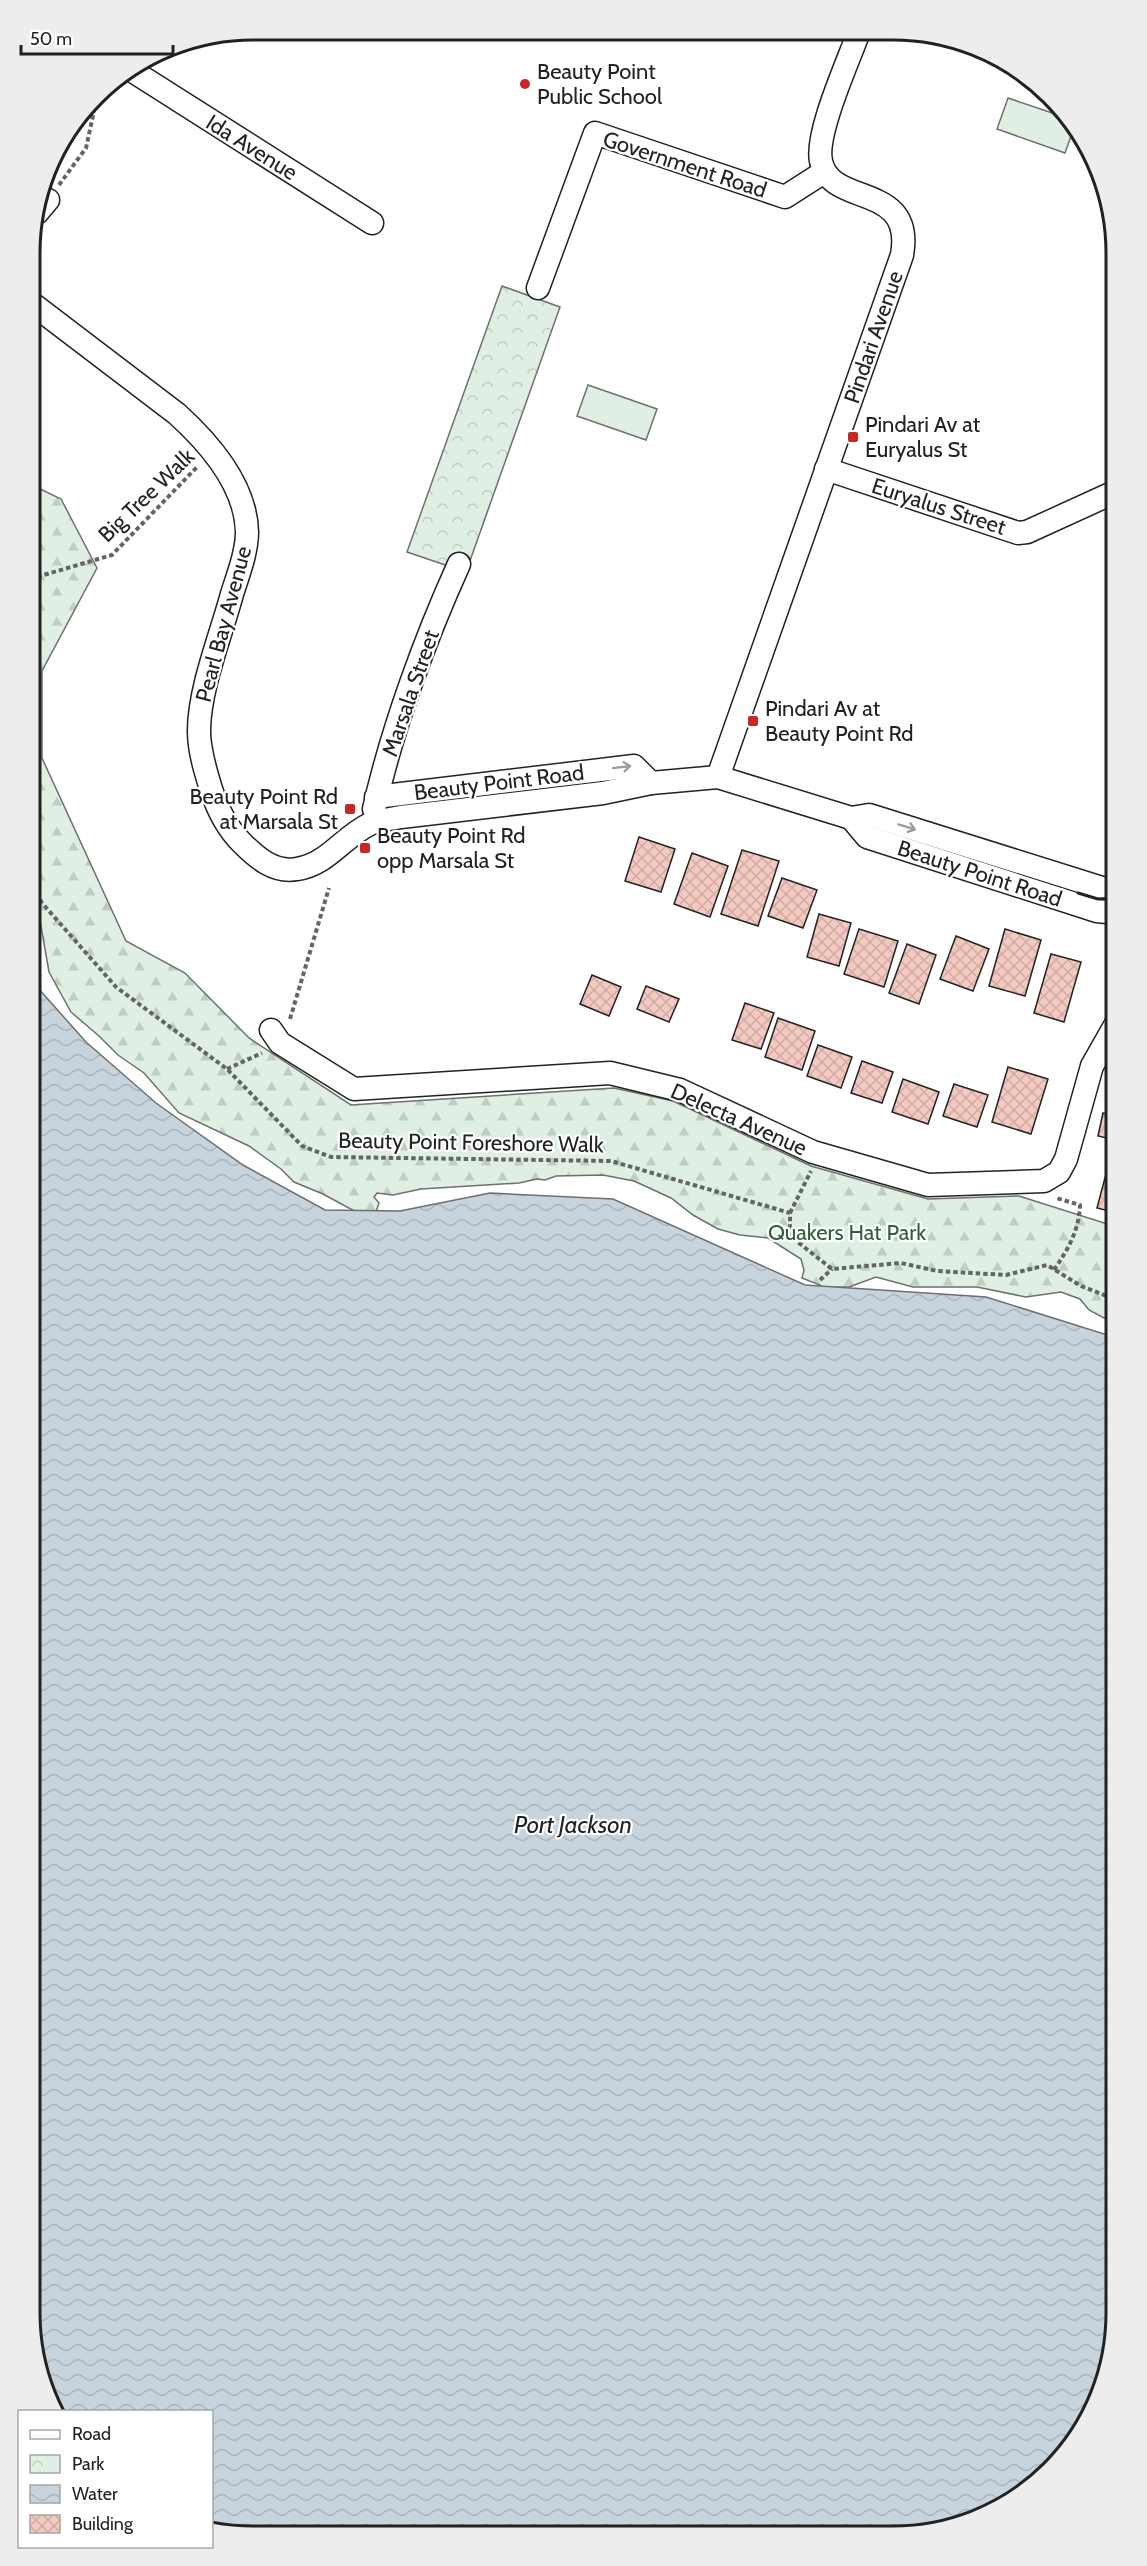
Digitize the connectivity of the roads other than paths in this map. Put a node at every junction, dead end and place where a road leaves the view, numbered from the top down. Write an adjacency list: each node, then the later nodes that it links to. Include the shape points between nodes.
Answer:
1 (856, 40): 3 (street, via 820,141)
2 (138, 74): 4 (street, Ida Avenue)
3 (824, 172): 5 (street, Government Road, via 784,197 595,133); 7 (street, Pindari Avenue, via 836,184 880,201 898,220 904,243)
4 (372, 223)
5 (538, 288)
6 (40, 310): 14 (street, Pearl Bay Avenue, via 177,414 214,451 243,508 247,533 243,559 200,716 199,733 215,801 232,833 257,859 296,870 312,865)
7 (826, 469): 8 (street, Euryalus Street, via 1018,532 1027,532); 10 (street, Pindari Avenue)
8 (1106, 497)
9 (459, 564): 12 (street, Marsala Street, via 406,702)
10 (718, 777): 11 (street, Beauty Point Road); 13 (street, Beauty Point Road)
11 (651, 783): 12 (street, Beauty Point Road, one-way to 11, via 634,766); 14 (street, Beauty Point Road)
12 (376, 797): 14 (street, Marsala Street)
13 (851, 819): 15 (street, Beauty Point Road, one-way to 15, via 869,815); 16 (street, Beauty Point Road, via 867,837)
14 (370, 824)
15 (1106, 889)
16 (1106, 912)
17 (276, 1036): 18 (street, Delecta Avenue, via 354,1089 610,1073 680,1090 818,1154 928,1185 1044,1181 1059,1172 1092,1066)
18 (1106, 1041)

